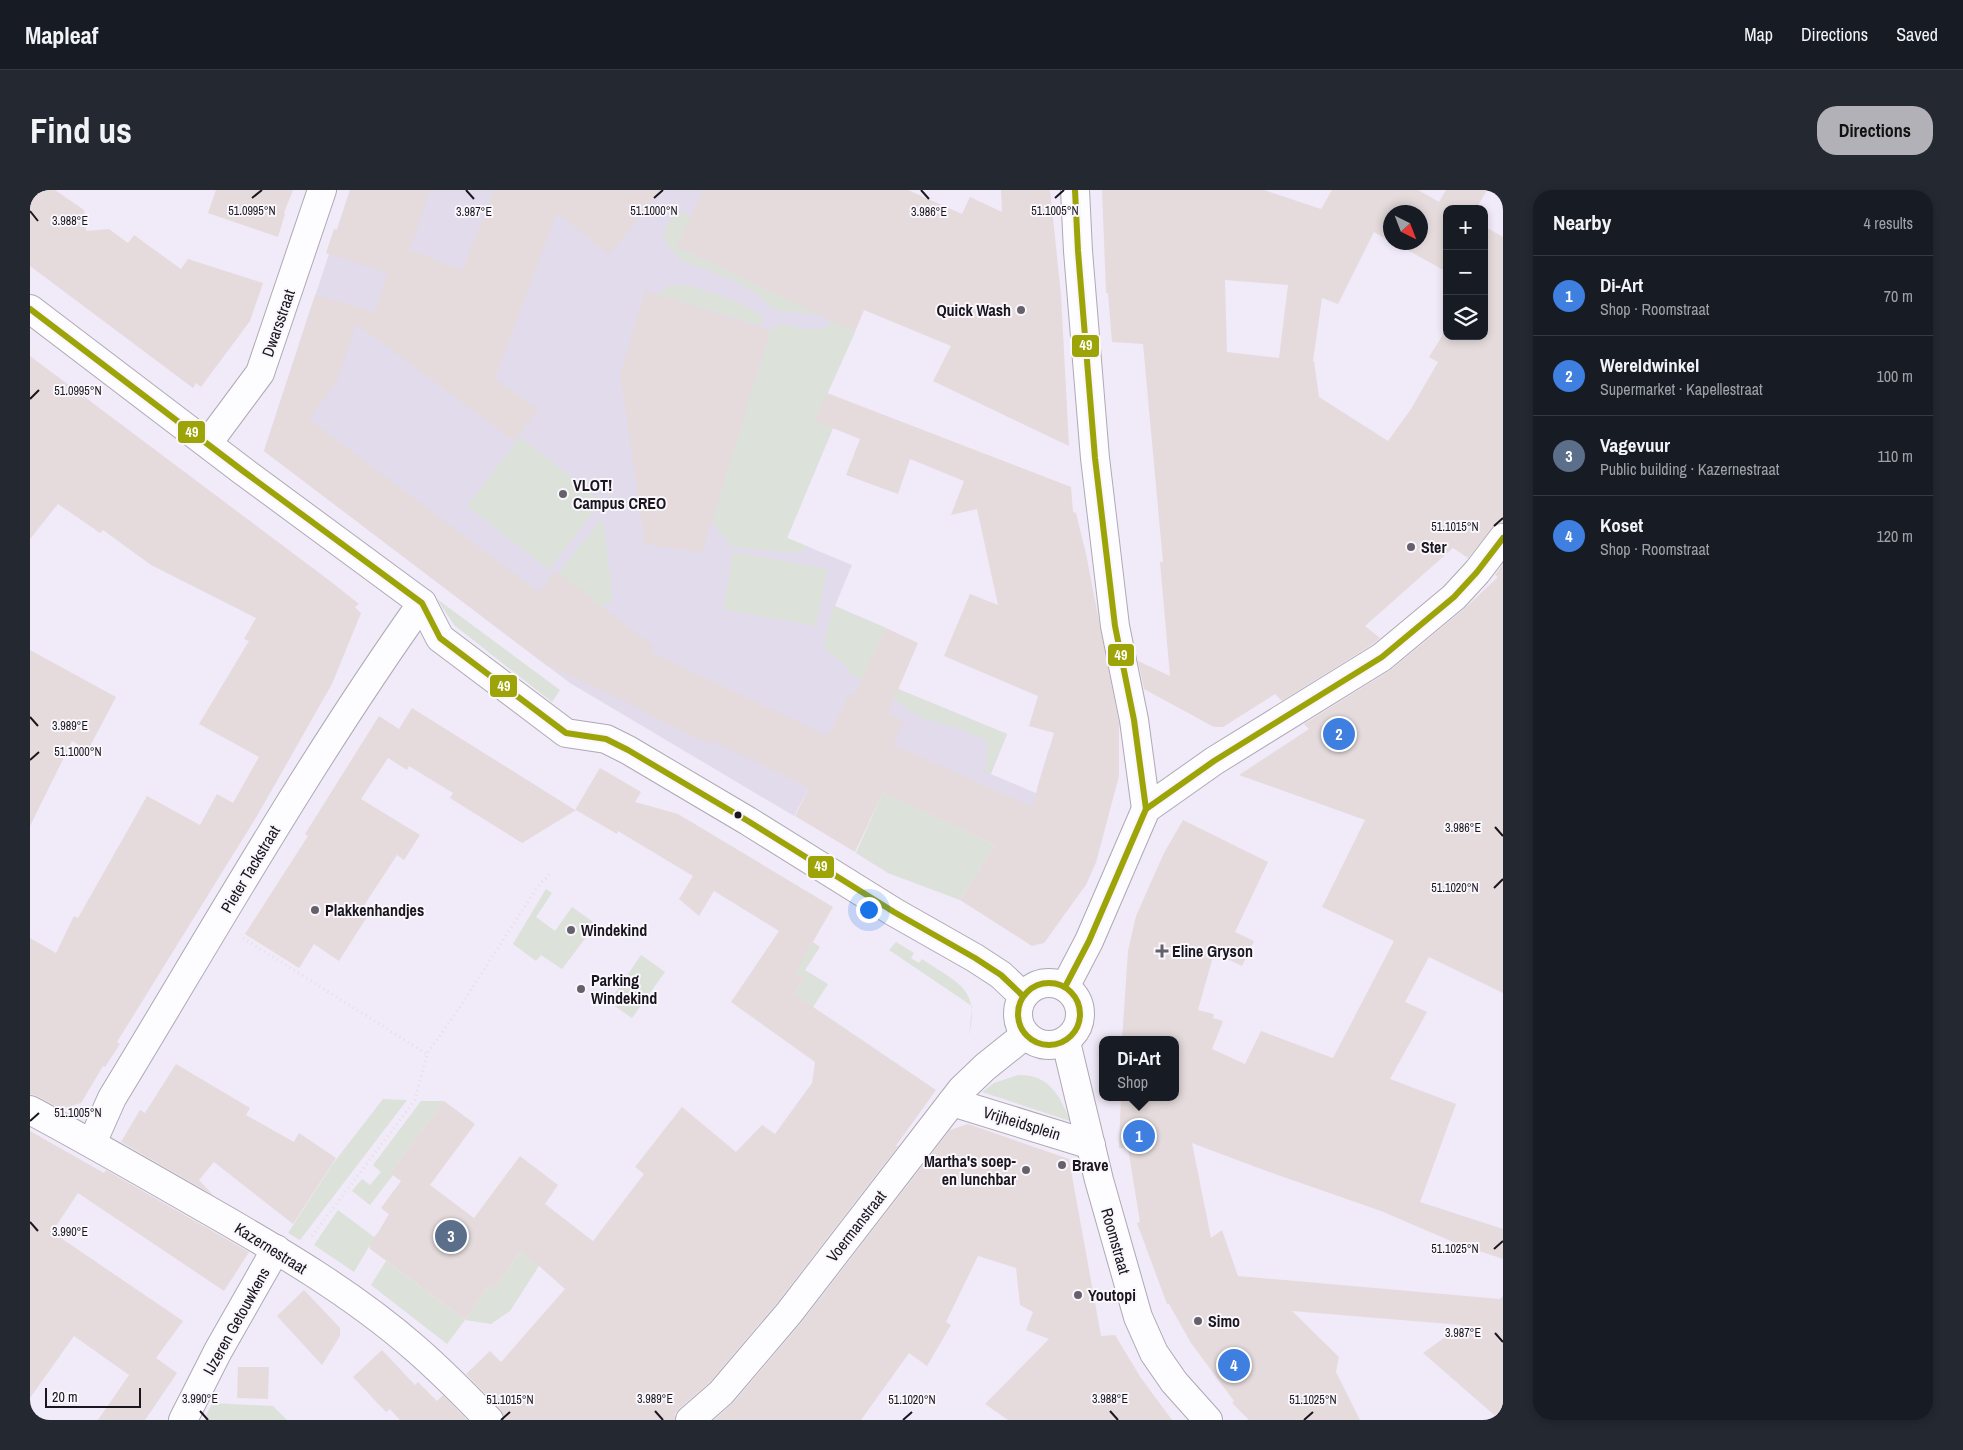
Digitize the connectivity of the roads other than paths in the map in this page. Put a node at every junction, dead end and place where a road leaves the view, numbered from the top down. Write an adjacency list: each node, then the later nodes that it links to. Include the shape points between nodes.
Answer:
1 (322, 190): 4 (street, Dwarsstraat, via 260,373)
2 (1075, 190): 7 (street, via 1095,458 1115,626 1134,720)
3 (30, 309): 4 (street)
4 (208, 443): 6 (street)
5 (1503, 538): 7 (street, via 1454,597 1382,657 1214,761)
6 (422, 603): 9 (street, via 440,638 566,733 606,739 628,750 974,958 1001,975); 14 (street, Pieter Tackstraat, via 292,797 112,1098)
7 (1146, 809): 8 (street, via 1089,941)
8 (1065, 987): 9 (street, via 1047,983 1030,989); 11 (street, via 1078,1000 1081,1019)
9 (1023, 996): 10 (street, via 1018,1020)
10 (1025, 1035): 11 (street, via 1044,1046); 12 (street, Voermanstraat, via 985,1067)
11 (1066, 1042): 15 (street, Roomstraat)
12 (952, 1102): 15 (street, Vrijheidsplein); 17 (street, Voermanstraat, via 789,1314)
13 (30, 1110): 14 (street, Kazernestraat)
14 (92, 1143): 16 (street, Kazernestraat)
15 (1091, 1145): 20 (street, Roomstraat, via 1138,1317 1154,1352 1174,1382)
16 (285, 1255): 18 (street, IJzeren Getouwkens, via 218,1351); 19 (street, Kazernestraat, via 354,1301 415,1348)
17 (698, 1418)
18 (183, 1420)
19 (489, 1420)
20 (1208, 1420)

